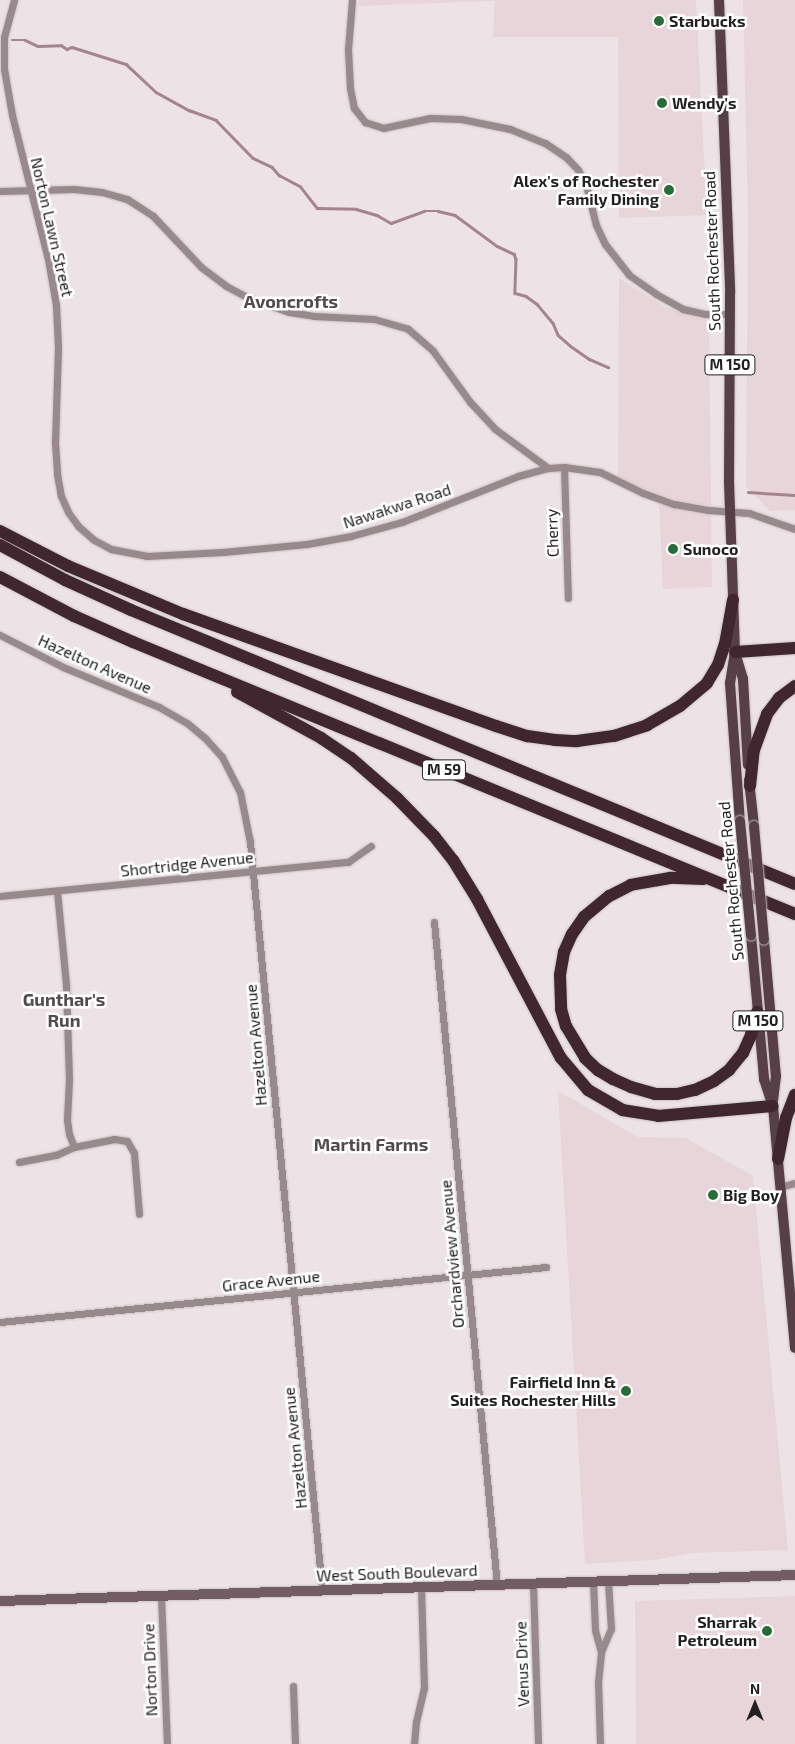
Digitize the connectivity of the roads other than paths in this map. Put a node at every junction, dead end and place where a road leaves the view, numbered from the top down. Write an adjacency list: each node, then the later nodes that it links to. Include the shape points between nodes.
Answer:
1 (14, 0): 4 (street, Norton Lawn Street, via 4,37 4,69)
2 (352, 0): 6 (street, via 348,42 350,88 354,108 365,122 383,128 423,119 461,119 510,129 545,144 566,157 578,170 586,185 602,239 629,275 684,308 705,314)
3 (719, 0): 6 (main road, South Rochester Road / M 150)
4 (31, 189): 5 (street); 8 (street, via 102,192 136,204 153,216 185,252 217,280 272,307 304,315 374,318 408,329 433,351 480,415 508,440); 10 (street, Norton Lawn Street, via 56,305 55,460 61,496)
5 (0, 191)
6 (730, 314): 9 (main road, South Rochester Road / M 150)
7 (564, 467): 8 (street, Nawakwa Road); 9 (street, Nawakwa Road, via 600,472 674,504); 15 (street, Cherry)
8 (548, 468): 10 (street, Nawakwa Road, via 504,481 402,522 327,541 283,547 169,556 137,555 102,544)
9 (730, 510): 11 (street, Nawakwa Road, via 764,517); 16 (main road, South Rochester Road / M 150)
10 (72, 519)
11 (795, 529)
12 (0, 531): 16 (highway, via 68,566 183,614 496,726 527,736 555,740 614,736 647,724 680,706 707,683 718,665)
13 (0, 545): 26 (highway, M 59, via 131,610)
14 (0, 577): 20 (highway, M 59, via 74,616)
15 (568, 598)
16 (733, 600): 19 (main road, South Rochester Road / M 150)
17 (0, 635): 24 (street, Hazelton Avenue, via 63,667 159,707 205,738 226,763 240,792 248,824)
18 (795, 648): 19 (highway)
19 (735, 652): 22 (main road, South Rochester Road / M 150, via 743,679); 31 (main road, South Rochester Road / M 150, bridge, via 730,683)
20 (175, 659): 25 (highway, M 59); 33 (highway, via 337,748 364,768 434,836 477,899 561,1058 588,1090 622,1110 658,1116)
21 (795, 686): 22 (highway, via 779,698 767,714 754,750)
22 (750, 786): 33 (main road, South Rochester Road / M 150, bridge, via 776,1076)
23 (371, 846): 24 (street, Shortridge Avenue, via 348,862)
24 (253, 872): 27 (street, Shortridge Avenue); 42 (street, Hazelton Avenue)
25 (712, 880): 29 (highway, M 59); 31 (highway, via 670,878 637,884 609,896 584,917 564,952 560,975 561,1009 566,1026 585,1058 598,1070 631,1088 655,1094 677,1094 695,1090 729,1070 743,1053)
26 (793, 882)
27 (57, 891): 28 (street, Shortridge Avenue); 34 (street, via 66,996 67,1120)
28 (0, 896)
29 (795, 914)
30 (434, 922): 41 (street, Orchardview Avenue)
31 (757, 1012): 33 (main road, South Rochester Road / M 150, via 764,1079)
32 (795, 1095): 35 (highway, via 786,1118)
33 (773, 1106): 35 (main road, South Rochester Road)
34 (74, 1147): 36 (street, via 56,1156); 39 (street, via 114,1139 128,1141 134,1153)
35 (778, 1158): 38 (main road, South Rochester Road)
36 (19, 1162)
37 (795, 1183): 38 (street)
38 (780, 1187): 44 (main road, South Rochester Road)
39 (138, 1214)
40 (546, 1267): 41 (street, Grace Avenue)
41 (468, 1276): 42 (street, Grace Avenue); 49 (street, Orchardview Avenue)
42 (294, 1293): 43 (street, Grace Avenue); 51 (street, Hazelton Avenue)
43 (0, 1322)
44 (795, 1348)
45 (795, 1575): 46 (street, West South Boulevard)
46 (608, 1581): 47 (street, West South Boulevard); 54 (street, via 611,1629)
47 (593, 1582): 48 (street, West South Boulevard); 54 (street, via 595,1630)
48 (534, 1584): 49 (street, West South Boulevard); 59 (street, Venus Drive)
49 (497, 1585): 50 (street, West South Boulevard)
50 (421, 1588): 51 (street, West South Boulevard); 58 (street, via 424,1688)
51 (322, 1590): 52 (street, West South Boulevard)
52 (161, 1596): 53 (street, West South Boulevard); 56 (street, Norton Drive)
53 (0, 1602)
54 (601, 1652): 60 (street, via 598,1682)
55 (293, 1686): 57 (street)
56 (166, 1744)
57 (295, 1744)
58 (414, 1744)
59 (538, 1744)
60 (600, 1744)

